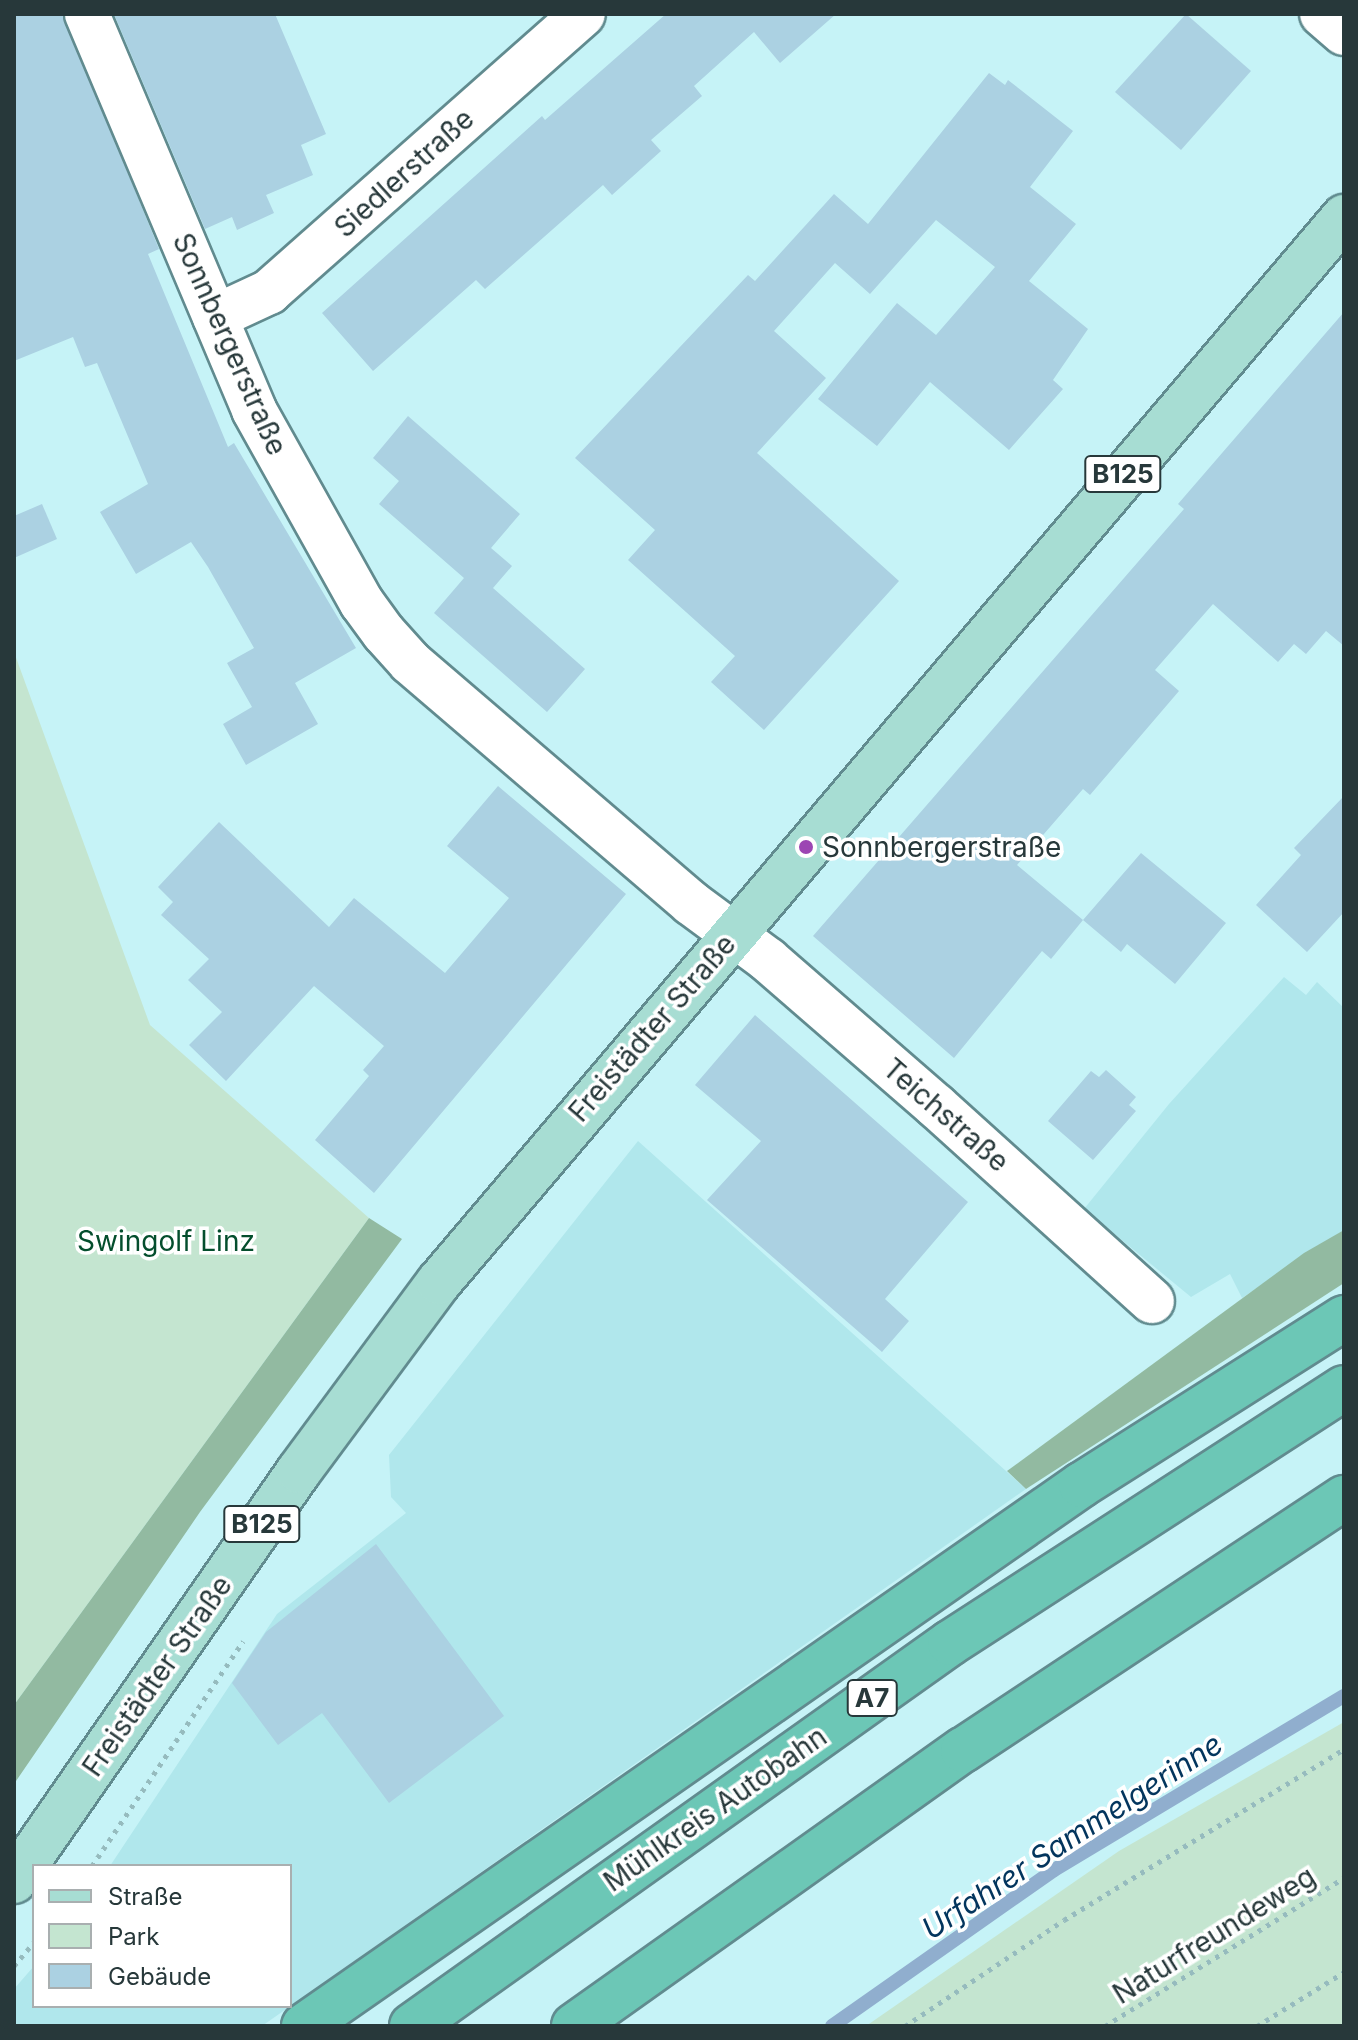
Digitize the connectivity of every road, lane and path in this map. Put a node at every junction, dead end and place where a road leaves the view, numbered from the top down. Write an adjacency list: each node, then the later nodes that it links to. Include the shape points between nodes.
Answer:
1 (87, 14): 6 (street, Sonnbergerstraße)
2 (583, 14): 6 (street, Siedlerstraße, via 269,292)
3 (1322, 14): 4 (street)
4 (1344, 33)
5 (1344, 217): 7 (main road, Freistädter Straße / B125)
6 (215, 317): 7 (street, Sonnbergerstraße, via 254,410 384,633 410,662)
7 (734, 936): 8 (street, Teichstraße, via 1039,1196); 16 (main road, Freistädter Straße / B125, via 439,1282 299,1471)
8 (1152, 1301)
9 (1344, 1318): 20 (highway, via 1068,1494)
10 (1344, 1388): 21 (highway, Mühlkreis Autobahn / A7, via 963,1635)
11 (1344, 1498): 22 (highway, via 963,1750)
12 (249, 1632): 14 (path)
13 (1344, 1749): 23 (path, via 1064,1920)
14 (93, 1864)
15 (1344, 1878): 24 (path, Naturfreundeweg)
16 (14, 1881)
17 (32, 1944): 18 (path)
18 (14, 1966)
19 (1344, 1972): 25 (path)
20 (304, 2026)
21 (412, 2026)
22 (574, 2026)
23 (905, 2026)
24 (1105, 2026)
25 (1257, 2026)

